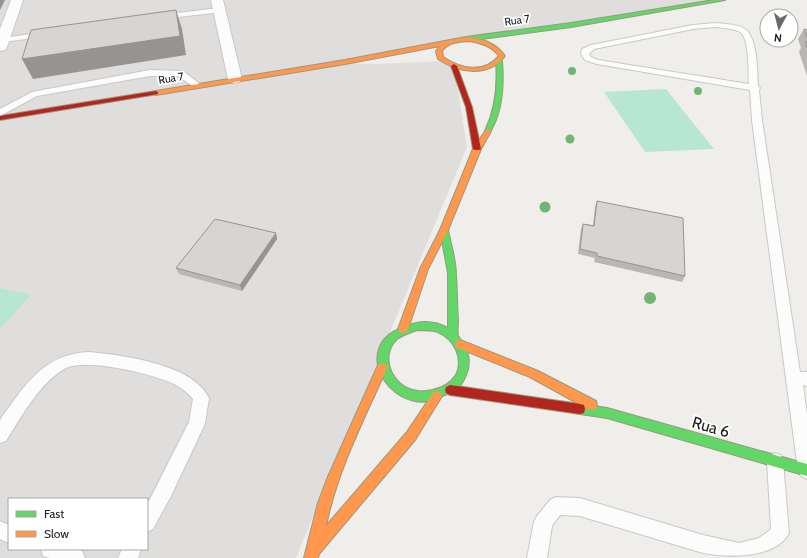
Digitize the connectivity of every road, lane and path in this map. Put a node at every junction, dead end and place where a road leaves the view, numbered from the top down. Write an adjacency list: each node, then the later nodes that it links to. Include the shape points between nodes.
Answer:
1 (17, 0): 10 (street)
2 (723, 0): 5 (street, Rua 7)
3 (218, 5): 4 (lane); 17 (street)
4 (156, 18)
5 (571, 25): 7 (street, Rua 7); 8 (street, Rua 7)
6 (56, 32): 10 (lane)
7 (466, 39): 9 (street, Rua 7); 11 (street, via 486,42 500,50)
8 (536, 40)
9 (447, 43): 13 (street, via 439,51); 14 (street, Rua 7)
10 (1, 44)
11 (503, 56): 16 (street, via 495,65 480,69); 22 (street, via 497,109)
12 (428, 61): 13 (street)
13 (443, 61): 16 (street)
14 (345, 62): 15 (street, Rua 7); 17 (street, Rua 7)
15 (399, 62)
16 (454, 66): 22 (street, via 474,121)
17 (235, 79): 18 (street, Rua 7)
18 (197, 86): 20 (lane, via 180,73 150,74 35,94); 21 (street, Rua 7)
19 (756, 88): 19 (lane, via 750,42 743,31 731,27 694,27 591,47 584,51 586,58 597,62); 28 (lane, via 757,120)
20 (0, 113)
21 (0, 118)
22 (477, 149): 23 (street)
23 (444, 230): 24 (street, via 424,269); 25 (street, via 452,273)
24 (403, 329): 25 (street, via 429,326); 27 (street, via 386,345 381,356)
25 (453, 337): 26 (street)
26 (460, 344): 29 (street, via 465,356 465,369 460,380); 31 (street, via 534,374)
27 (382, 368): 30 (street, via 396,389 423,398); 37 (street, via 326,500)
28 (800, 378): 34 (lane)
29 (450, 390): 30 (street); 31 (street)
30 (437, 396): 37 (street, via 411,436)
31 (607, 413): 33 (street, Rua 6)
32 (0, 435): 35 (lane, via 40,380 63,362 109,360 149,368 192,386 201,398 197,423)
33 (774, 461): 34 (street, Rua 6); 39 (lane, via 780,533 763,547 739,552 703,544 580,506 556,506 543,522)
34 (807, 470)
35 (148, 521)
36 (53, 550): 38 (lane)
37 (313, 554)
38 (75, 558)
39 (537, 558)

